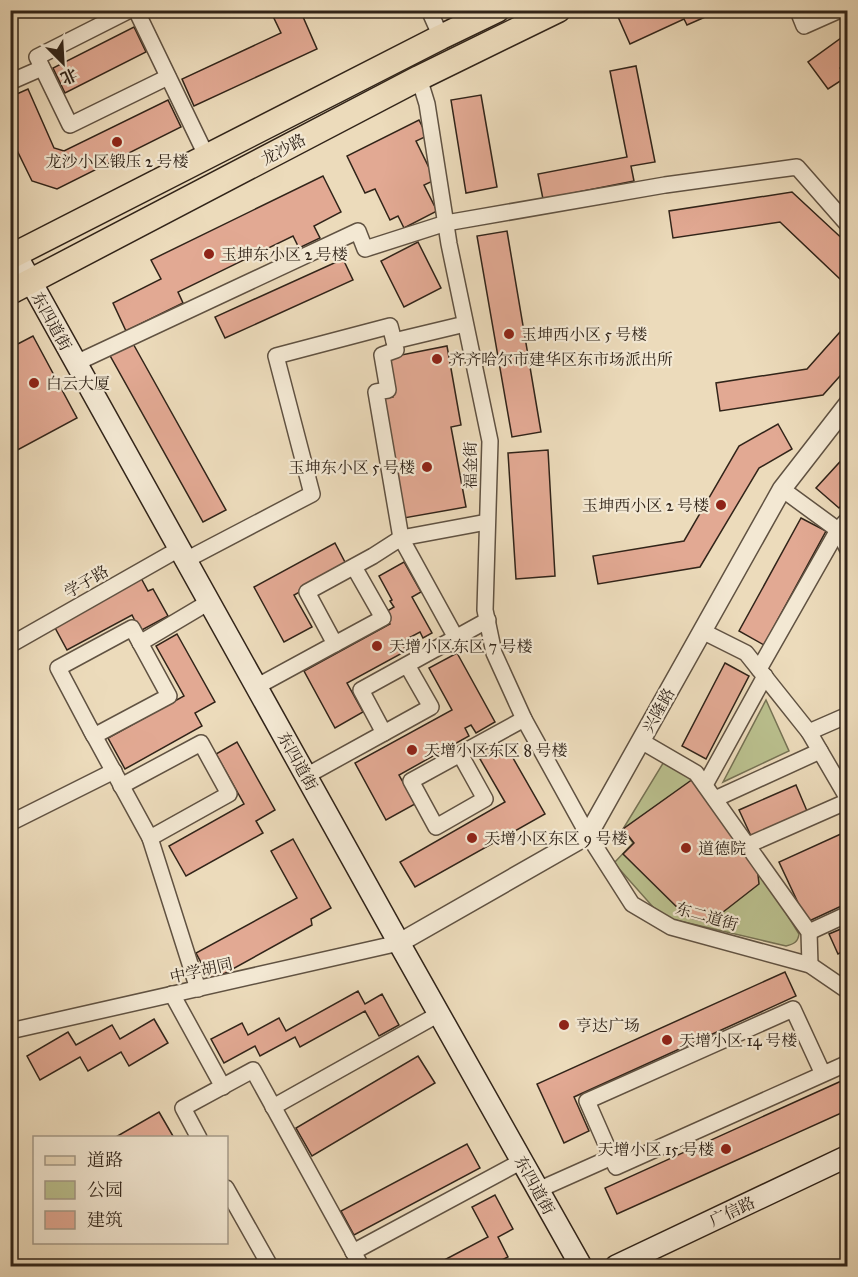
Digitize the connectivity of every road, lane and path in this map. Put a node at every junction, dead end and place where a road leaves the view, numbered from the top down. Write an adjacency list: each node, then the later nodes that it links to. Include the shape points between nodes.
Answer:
1 (130, 10): 9 (street, via 37,57)
2 (136, 10): 10 (street)
3 (429, 10): 8 (street)
4 (497, 10): 8 (main road, 龙沙路)
5 (558, 10): 11 (main road, 龙沙路)
6 (840, 10): 7 (street, via 804,26)
7 (798, 11)
8 (441, 38): 13 (main road, 龙沙路)
9 (42, 68): 10 (street, via 70,124); 12 (street)
10 (168, 77): 13 (street)
11 (418, 78): 14 (street, 福金街, via 427,104); 17 (main road, 龙沙路)
12 (10, 82)
13 (207, 157): 16 (main road, 龙沙路)
14 (446, 223): 15 (street, via 797,167); 18 (street, 福金街); 20 (street, via 365,249 358,231)
15 (848, 225)
16 (12, 252): 17 (main road, 东四道街)
17 (20, 287): 20 (main road, 东四道街)
18 (465, 324): 19 (street); 23 (street, 福金街, via 490,441)
19 (394, 341): 25 (street, via 396,350 382,355 388,390 376,392); 27 (street, 学子路, via 390,326 276,356 312,494)
20 (76, 363): 27 (main road, 东四道街)
21 (848, 404): 22 (street, 兴隆路)
22 (782, 489): 24 (street); 31 (street, 兴隆路)
23 (487, 522): 25 (street); 30 (street, 福金街)
24 (843, 525): 26 (street); 37 (street)
25 (400, 538): 28 (street); 32 (street)
26 (848, 550)
27 (182, 555): 29 (main road, 东四道街); 35 (street, 学子路)
28 (354, 567): 34 (street, via 382,618); 34 (street, via 307,592)
29 (209, 602): 33 (street); 38 (main road, 东四道街)
30 (488, 620): 32 (street); 40 (street, 福金街, via 495,653)
31 (702, 631): 37 (street, via 746,653); 44 (street, 兴隆路)
32 (456, 638): 36 (street)
33 (140, 643): 41 (street, via 169,696 94,736); 41 (street, via 132,628 57,668)
34 (335, 644): 38 (street)
35 (10, 645)
36 (407, 665): 43 (street, via 361,690); 43 (street, via 431,707)
37 (762, 673): 42 (street); 49 (street)
38 (256, 687): 48 (main road, 东四道街)
39 (848, 715): 42 (street)
40 (524, 719): 46 (street); 54 (street, 福金街)
41 (91, 730): 47 (street)
42 (809, 732): 45 (street)
43 (384, 733): 48 (street)
44 (641, 741): 49 (street, via 696,773); 54 (street, 兴隆路)
45 (820, 751): 51 (street); 52 (street)
46 (460, 754): 46 (street, via 411,781 436,827 485,799)
47 (114, 771): 50 (street); 53 (street)
48 (306, 776): 59 (main road, 东四道街)
49 (705, 785): 51 (street)
50 (121, 786): 55 (street); 55 (street, via 201,742 229,795)
51 (715, 799): 56 (street)
52 (848, 800): 56 (street)
53 (10, 823)
54 (588, 835): 59 (street); 60 (street, 东二道街, via 632,904 671,927)
55 (150, 838): 61 (street)
56 (748, 845): 58 (street)
57 (848, 914): 58 (street)
58 (808, 932): 60 (street)
59 (399, 943): 61 (street, 中学胡同); 64 (main road, 东四道街)
60 (810, 965): 62 (street, 东二道街)
61 (198, 989): 63 (street, 中学胡同)
62 (848, 991)
63 (172, 994): 65 (street, 中学胡同); 68 (street)
64 (439, 1014): 69 (street); 73 (main road, 东四道街)
65 (10, 1031)
66 (848, 1063): 67 (street)
67 (823, 1074): 72 (street, via 616,1167); 72 (street, via 793,1009 587,1101)
68 (223, 1087): 69 (street, via 253,1070); 70 (street, via 183,1108)
69 (273, 1107): 76 (street)
70 (198, 1136)
71 (848, 1156): 80 (main road, 广信路)
72 (612, 1157): 74 (street)
73 (522, 1161): 74 (main road, 东四道街); 76 (street)
74 (538, 1190): 79 (main road, 东四道街)
75 (228, 1192): 77 (street)
76 (353, 1252): 78 (street)
77 (270, 1266)
78 (361, 1266)
79 (581, 1266)
80 (616, 1266)

